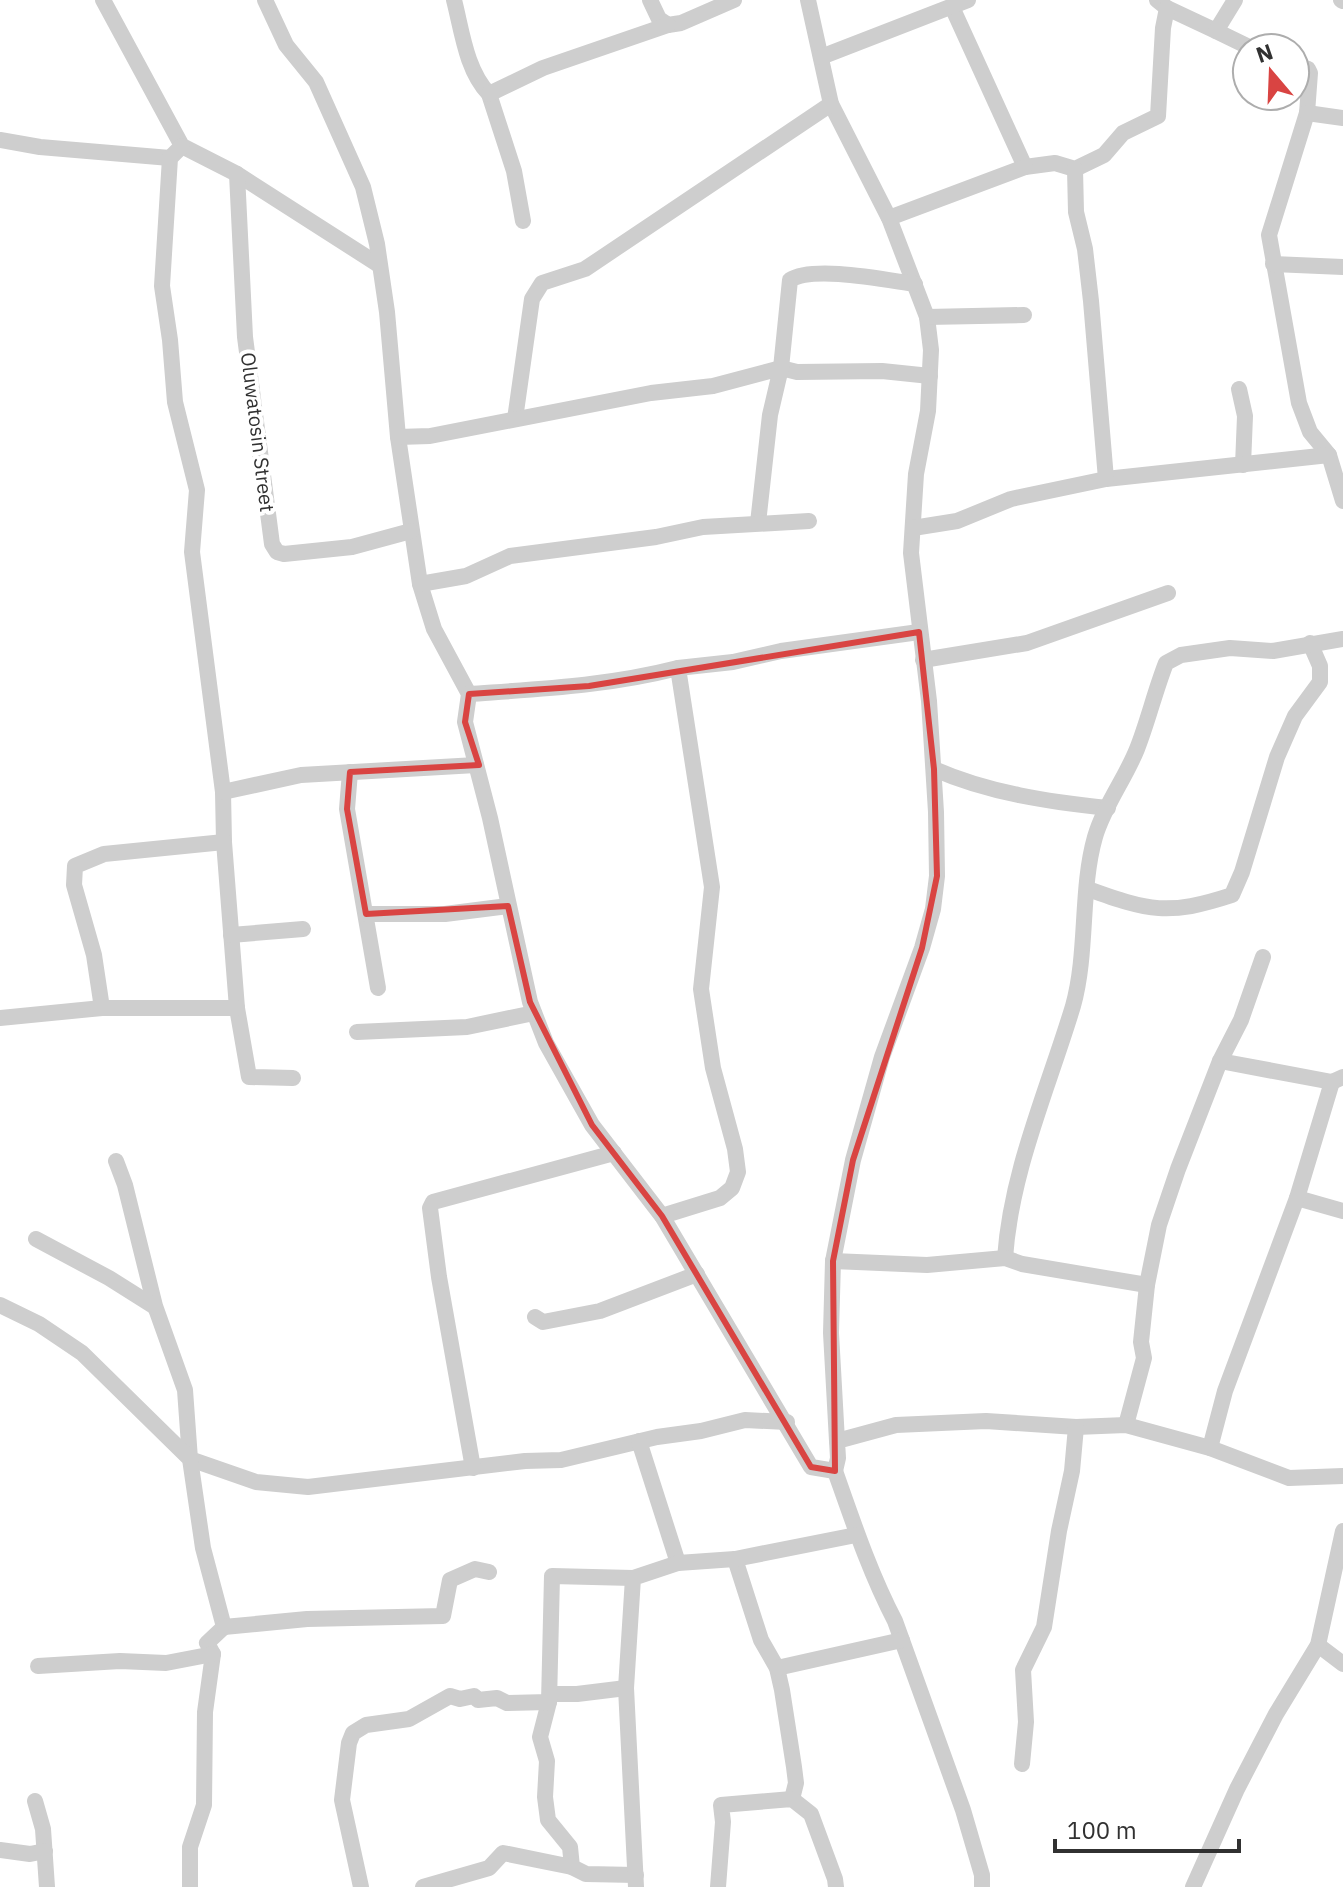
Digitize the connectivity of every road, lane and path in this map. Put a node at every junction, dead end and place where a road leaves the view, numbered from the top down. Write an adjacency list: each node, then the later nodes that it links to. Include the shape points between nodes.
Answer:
1 (103, 0): 21 (street)
2 (284, 0): 9 (street)
3 (454, 0): 16 (street, via 472,69)
4 (650, 0): 12 (street)
5 (734, 0): 12 (street)
6 (808, 0): 15 (street)
7 (968, 0): 11 (street)
8 (1235, 0): 13 (street)
9 (266, 2): 28 (street, via 286,45 316,82 353,162)
10 (1162, 4): 13 (street); 23 (street, via 1158,116 1123,133 1104,155)
11 (952, 7): 15 (street); 22 (street)
12 (668, 25): 16 (street, via 543,68)
13 (1216, 31): 14 (street)
14 (1231, 38)
15 (821, 57): 17 (street)
16 (489, 94): 26 (street, via 514,171)
17 (831, 104): 25 (street); 36 (street, via 585,269 542,283 532,299)
18 (1307, 113): 19 (street); 27 (street, via 1269,235)
19 (1343, 118)
20 (0, 140): 21 (street, via 40,147)
21 (176, 152): 24 (street); 57 (street, via 162,286 175,402 197,490 192,552)
22 (1025, 167): 23 (street, via 1055,163); 25 (street)
23 (1075, 169): 40 (street)
24 (237, 174): 28 (street); 45 (street, Oluwatosin Street, via 245,337 272,544 284,554 338,549)
25 (889, 218): 30 (street)
26 (523, 221)
27 (1273, 264): 29 (street); 38 (street, via 1299,403 1310,432)
28 (379, 265): 37 (street)
29 (1343, 267)
30 (915, 284): 32 (street); 33 (street, via 798,274 787,288)
31 (1024, 315): 32 (street)
32 (927, 317): 34 (street)
33 (781, 368): 34 (street); 36 (street, via 701,388); 43 (street)
34 (930, 376): 44 (street)
35 (1239, 389): 39 (street, via 1245,416)
36 (515, 419): 37 (street)
37 (398, 437): 45 (street)
38 (1329, 455): 39 (street); 41 (street)
39 (1243, 465): 40 (street)
40 (1106, 479): 44 (street, via 1011,499 957,521)
41 (1343, 501)
42 (809, 521): 43 (street)
43 (758, 523): 46 (street, via 510,556 466,576)
44 (913, 528): 48 (street)
45 (411, 531): 46 (street)
46 (420, 584): 53 (street, via 434,629)
47 (1168, 593): 51 (street, via 1027,643)
48 (919, 632): 51 (street); 52 (street)
49 (1343, 639): 50 (street)
50 (1310, 643): 58 (street, via 1273,651 1230,648 1181,655 1166,663 1137,750); 60 (street, via 1320,682 1295,716 1277,757 1232,895 1158,910)
51 (923, 660): 55 (street)
52 (678, 668): 53 (street, via 589,686); 79 (street, via 712,887 701,989 738,1172 732,1188 720,1198)
53 (469, 694): 54 (street, via 465,722)
54 (476, 765): 56 (street); 61 (street)
55 (934, 769): 58 (street, via 1051,802); 82 (street, via 933,909 882,1057 853,1160)
56 (350, 772): 57 (street, via 301,775); 62 (street, via 347,809)
57 (223, 792): 59 (street)
58 (1108, 808): 60 (street, via 1096,835)
59 (224, 842): 64 (street); 67 (street, via 104,854 75,866 74,885)
60 (1088, 889): 81 (street, via 1074,1003 1018,1183)
61 (508, 906): 62 (street, via 445,914); 69 (street)
62 (366, 914): 66 (street)
63 (303, 929): 64 (street)
64 (231, 935): 68 (street)
65 (1263, 957): 72 (street)
66 (378, 988)
67 (102, 1008): 68 (street); 70 (street)
68 (237, 1008): 73 (street, via 249,1077)
69 (534, 1013): 71 (street, via 467,1027); 75 (street, via 592,1125)
70 (0, 1018)
71 (357, 1032)
72 (1220, 1061): 74 (street, via 1295,1077); 84 (street, via 1159,1225)
73 (293, 1078)
74 (1338, 1079): 77 (street)
75 (614, 1153): 79 (street); 96 (street, via 433,1202 430,1208)
76 (116, 1161): 86 (street)
77 (1297, 1198): 78 (street); 94 (street, via 1225,1391)
78 (1343, 1211)
79 (662, 1216): 83 (street)
80 (36, 1239): 86 (street)
81 (1005, 1258): 82 (street, via 927,1265); 84 (street)
82 (833, 1261): 93 (street)
83 (697, 1274): 87 (street, via 600,1311 543,1322); 89 (street)
84 (1147, 1285): 90 (street, via 1144,1358)
85 (4, 1307): 88 (street); 95 (street, via 82,1353)
86 (155, 1307): 95 (street, via 185,1390)
87 (535, 1317)
88 (0, 1325)
89 (787, 1422): 92 (street, via 745,1420); 97 (street, via 811,1467)
90 (1126, 1425): 91 (street); 94 (street)
91 (1076, 1427): 93 (street, via 986,1421 896,1425); 114 (street, via 1044,1627 1023,1670)
92 (639, 1441): 96 (street, via 561,1460); 102 (street)
93 (837, 1441): 97 (street)
94 (1210, 1448): 98 (street, via 1289,1478)
95 (190, 1459): 96 (street, via 256,1482 308,1487); 105 (street, via 203,1548)
96 (473, 1468)
97 (835, 1471): 100 (street)
98 (1343, 1476)
99 (1343, 1531): 107 (street)
100 (856, 1535): 101 (street); 106 (street)
101 (735, 1559): 102 (street); 111 (street, via 761,1640)
102 (678, 1563): 104 (street)
103 (489, 1572): 105 (street, via 475,1569 450,1580 443,1616)
104 (633, 1578): 112 (street); 113 (street, via 552,1576)
105 (224, 1627): 108 (street, via 207,1643)
106 (902, 1640): 111 (street); 127 (street, via 963,1810)
107 (1318, 1645): 109 (street); 128 (street, via 1269,1726)
108 (213, 1654): 110 (street, via 166,1663); 122 (street, via 205,1712 204,1805 190,1847)
109 (1343, 1664)
110 (38, 1666)
111 (777, 1668): 115 (street, via 796,1783)
112 (626, 1688): 113 (street); 120 (street)
113 (550, 1698): 119 (street, via 540,1737 547,1761 545,1797 548,1820 570,1847); 123 (street, via 507,1703 450,1696 409,1719 356,1728 349,1743 342,1800)
114 (1022, 1764)
115 (792, 1799): 125 (street, via 721,1805); 126 (street, via 811,1814)
116 (35, 1801): 118 (street)
117 (0, 1850): 118 (street)
118 (45, 1851): 121 (street)
119 (572, 1867): 120 (street); 124 (street, via 503,1853 489,1868)
120 (636, 1881)
121 (47, 1887)
122 (190, 1887)
123 (361, 1887)
124 (423, 1887)
125 (718, 1887)
126 (836, 1887)
127 (982, 1887)
128 (1193, 1887)

